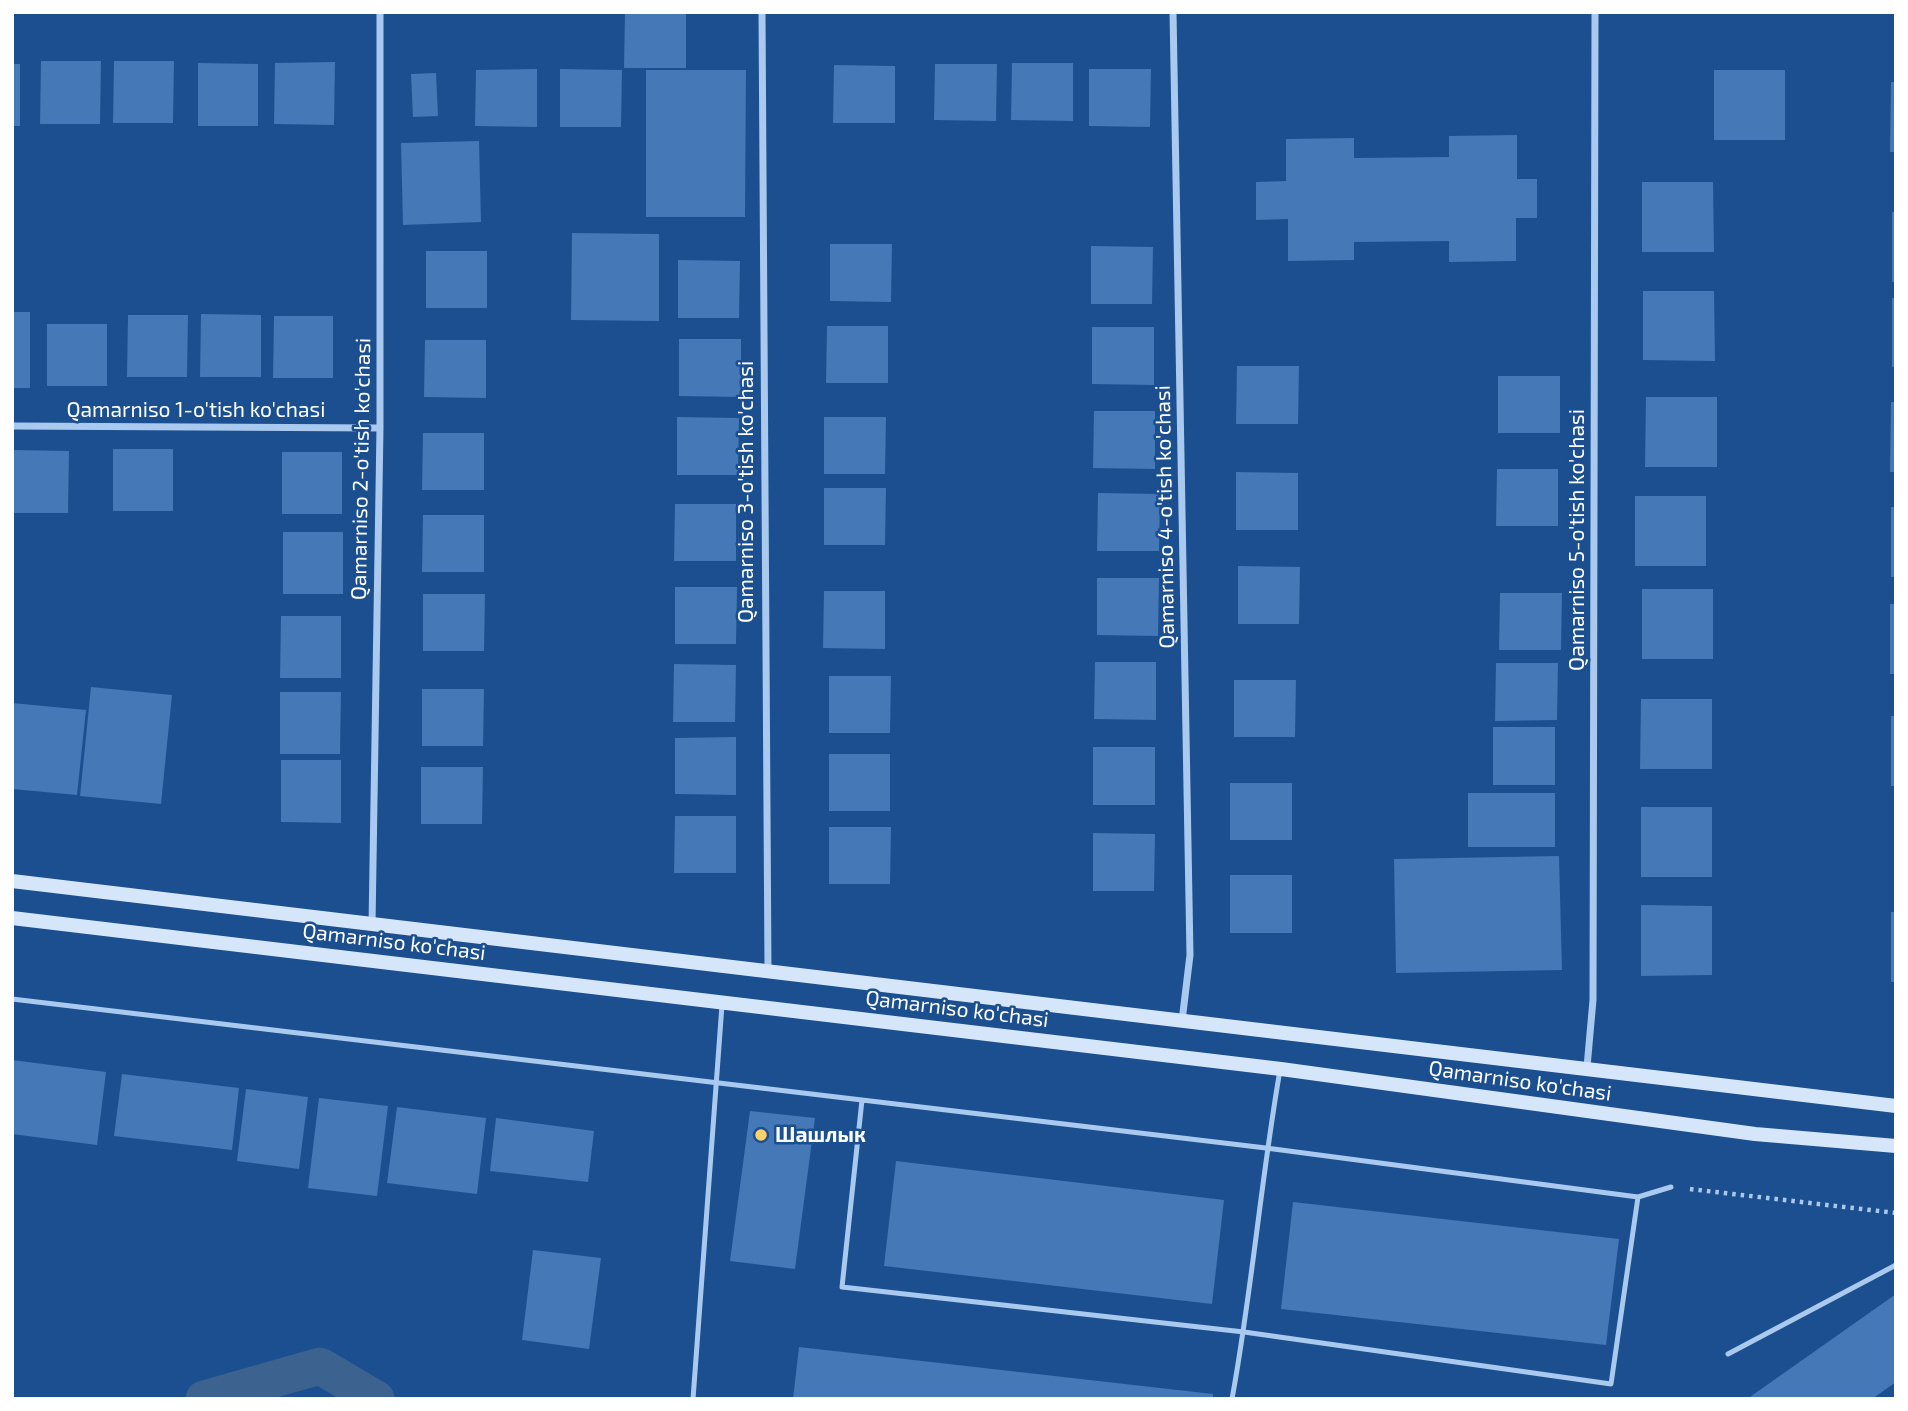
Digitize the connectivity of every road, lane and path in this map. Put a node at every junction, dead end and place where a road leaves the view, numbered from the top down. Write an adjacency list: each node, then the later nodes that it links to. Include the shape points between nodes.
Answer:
1 (380, 12): 6 (street, Qamarniso 2-o'tish ko'chasi)
2 (762, 12): 10 (street, Qamarniso 3-o'tish ko'chasi)
3 (1174, 12): 13 (street, Qamarniso 4-o'tish ko'chasi, via 1190,955)
4 (1595, 12): 14 (street, Qamarniso 5-o'tish ko'chasi, via 1593,1000)
5 (12, 426): 6 (street, Qamarniso 1-o'tish ko'chasi)
6 (380, 428): 9 (street, Qamarniso 2-o'tish ko'chasi)
7 (12, 881): 9 (main road, Qamarniso ko'chasi)
8 (12, 918): 12 (main road, Qamarniso ko'chasi)
9 (372, 926): 10 (main road, Qamarniso ko'chasi)
10 (768, 971): 13 (main road, Qamarniso ko'chasi)
11 (12, 999): 16 (lane)
12 (722, 1002): 15 (main road, Qamarniso ko'chasi); 16 (lane)
13 (1182, 1021): 14 (main road, Qamarniso ko'chasi)
14 (1587, 1067): 18 (main road, Qamarniso ko'chasi)
15 (1281, 1069): 19 (main road, Qamarniso ko'chasi, via 1755,1134); 20 (lane)
16 (718, 1083): 17 (lane); 27 (lane)
17 (862, 1100): 20 (lane); 25 (lane, via 842,1287)
18 (1896, 1106)
19 (1896, 1146)
20 (1266, 1148): 22 (lane); 25 (lane)
21 (1671, 1186): 22 (lane); 23 (path)
22 (1638, 1197): 25 (lane, via 1611,1384)
23 (1896, 1213)
24 (1896, 1265): 26 (lane)
25 (1244, 1332): 28 (lane)
26 (1728, 1354)
27 (693, 1399)
28 (1232, 1399)

